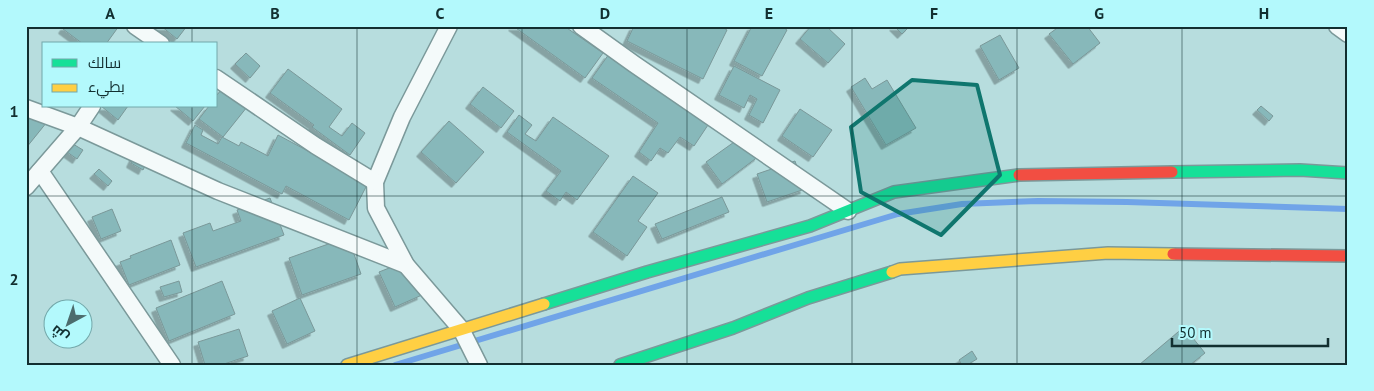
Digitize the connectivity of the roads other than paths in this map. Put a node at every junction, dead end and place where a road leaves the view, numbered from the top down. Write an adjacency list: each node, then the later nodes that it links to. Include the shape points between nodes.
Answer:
1 (449, 26): 13 (street, via 402,117)
2 (581, 26): 15 (street)
3 (1337, 26): 5 (street)
4 (141, 32): 6 (street)
5 (1348, 34)
6 (158, 42)
7 (218, 79): 13 (street)
8 (26, 108): 10 (street)
9 (91, 108): 10 (street)
10 (78, 126): 11 (street); 17 (street, via 218,191)
11 (40, 171): 14 (street); 19 (street)
12 (1348, 173): 15 (street, via 1300,170 1023,174 894,192)
13 (375, 182): 17 (street, via 376,208)
14 (26, 187)
15 (848, 211): 18 (street, via 810,226)
16 (1348, 256): 22 (street, via 1108,252 900,269)
17 (406, 265): 18 (street)
18 (461, 329): 20 (street); 21 (street)
19 (172, 365)
20 (347, 365)
21 (479, 365)
22 (620, 365)

